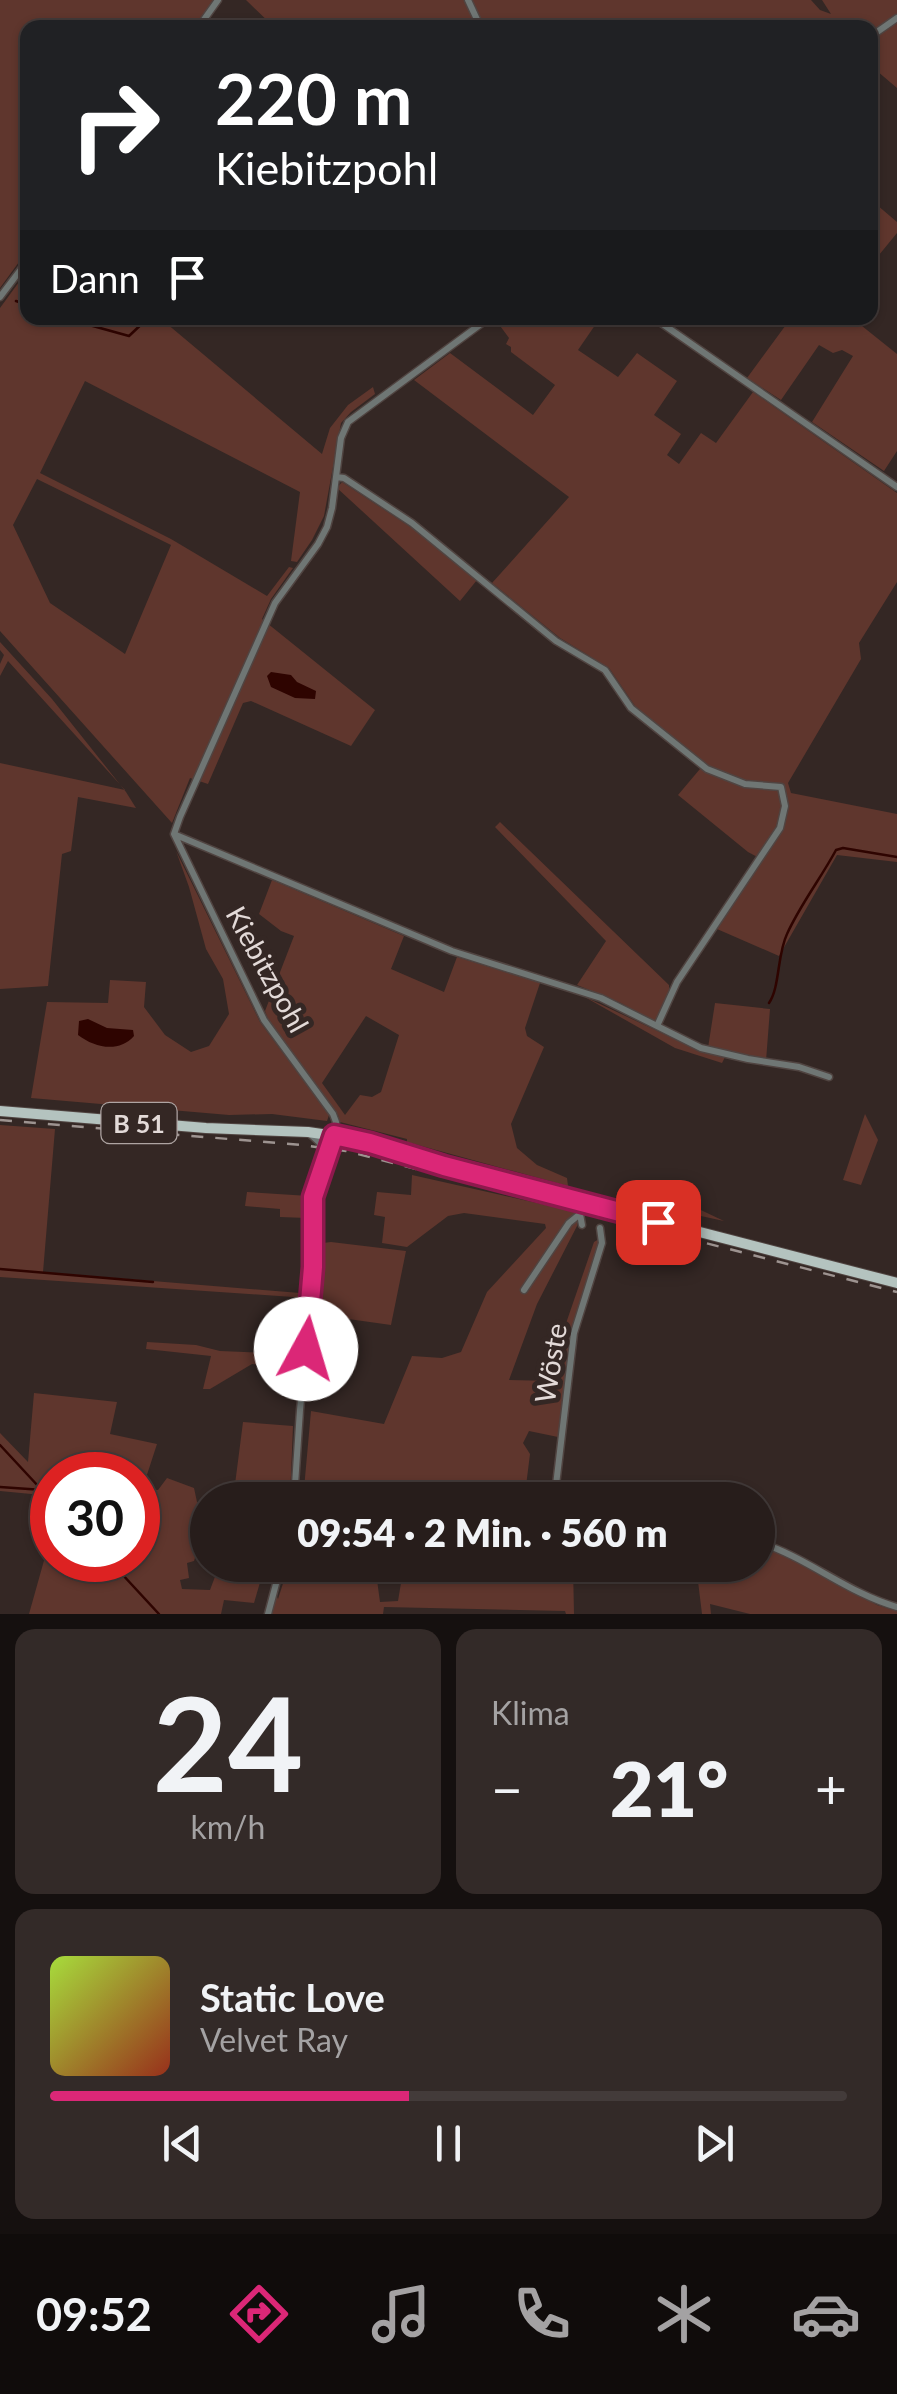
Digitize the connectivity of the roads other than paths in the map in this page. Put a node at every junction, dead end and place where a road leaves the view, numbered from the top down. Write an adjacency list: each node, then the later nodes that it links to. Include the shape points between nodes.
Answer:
1 (20, 271): 2 (street)
2 (0, 297)
3 (479, 325): 5 (street, via 353,416 341,438)
4 (664, 325): 6 (street)
5 (336, 477): 7 (street, via 326,527 275,603); 8 (street, via 412,523 556,641 605,670 631,708 707,770 781,788 780,828 678,982)
6 (897, 487)
7 (174, 834): 8 (street, Kiebitzpohl, via 452,951 601,998); 12 (street, Kiebitzpohl, via 264,1020 334,1114)
8 (657, 1026): 9 (street, Kiebitzpohl, via 701,1048)
9 (829, 1077)
10 (0, 1111): 11 (main road, B 51)
11 (308, 1132): 12 (main road, B 51); 13 (street)
12 (334, 1135): 13 (street); 14 (main road, B 51)
13 (327, 1156): 19 (street, via 313,1197)
14 (581, 1208): 15 (street); 17 (main road, B 51); 18 (street, Wöste)
15 (582, 1225)
16 (600, 1228): 20 (street, Wöste, via 602,1242 574,1332)
17 (897, 1283)
18 (524, 1290)
19 (295, 1482)
20 (556, 1482)
21 (775, 1549): 23 (street)
22 (276, 1582): 24 (street)
23 (897, 1607)
24 (268, 1614)

